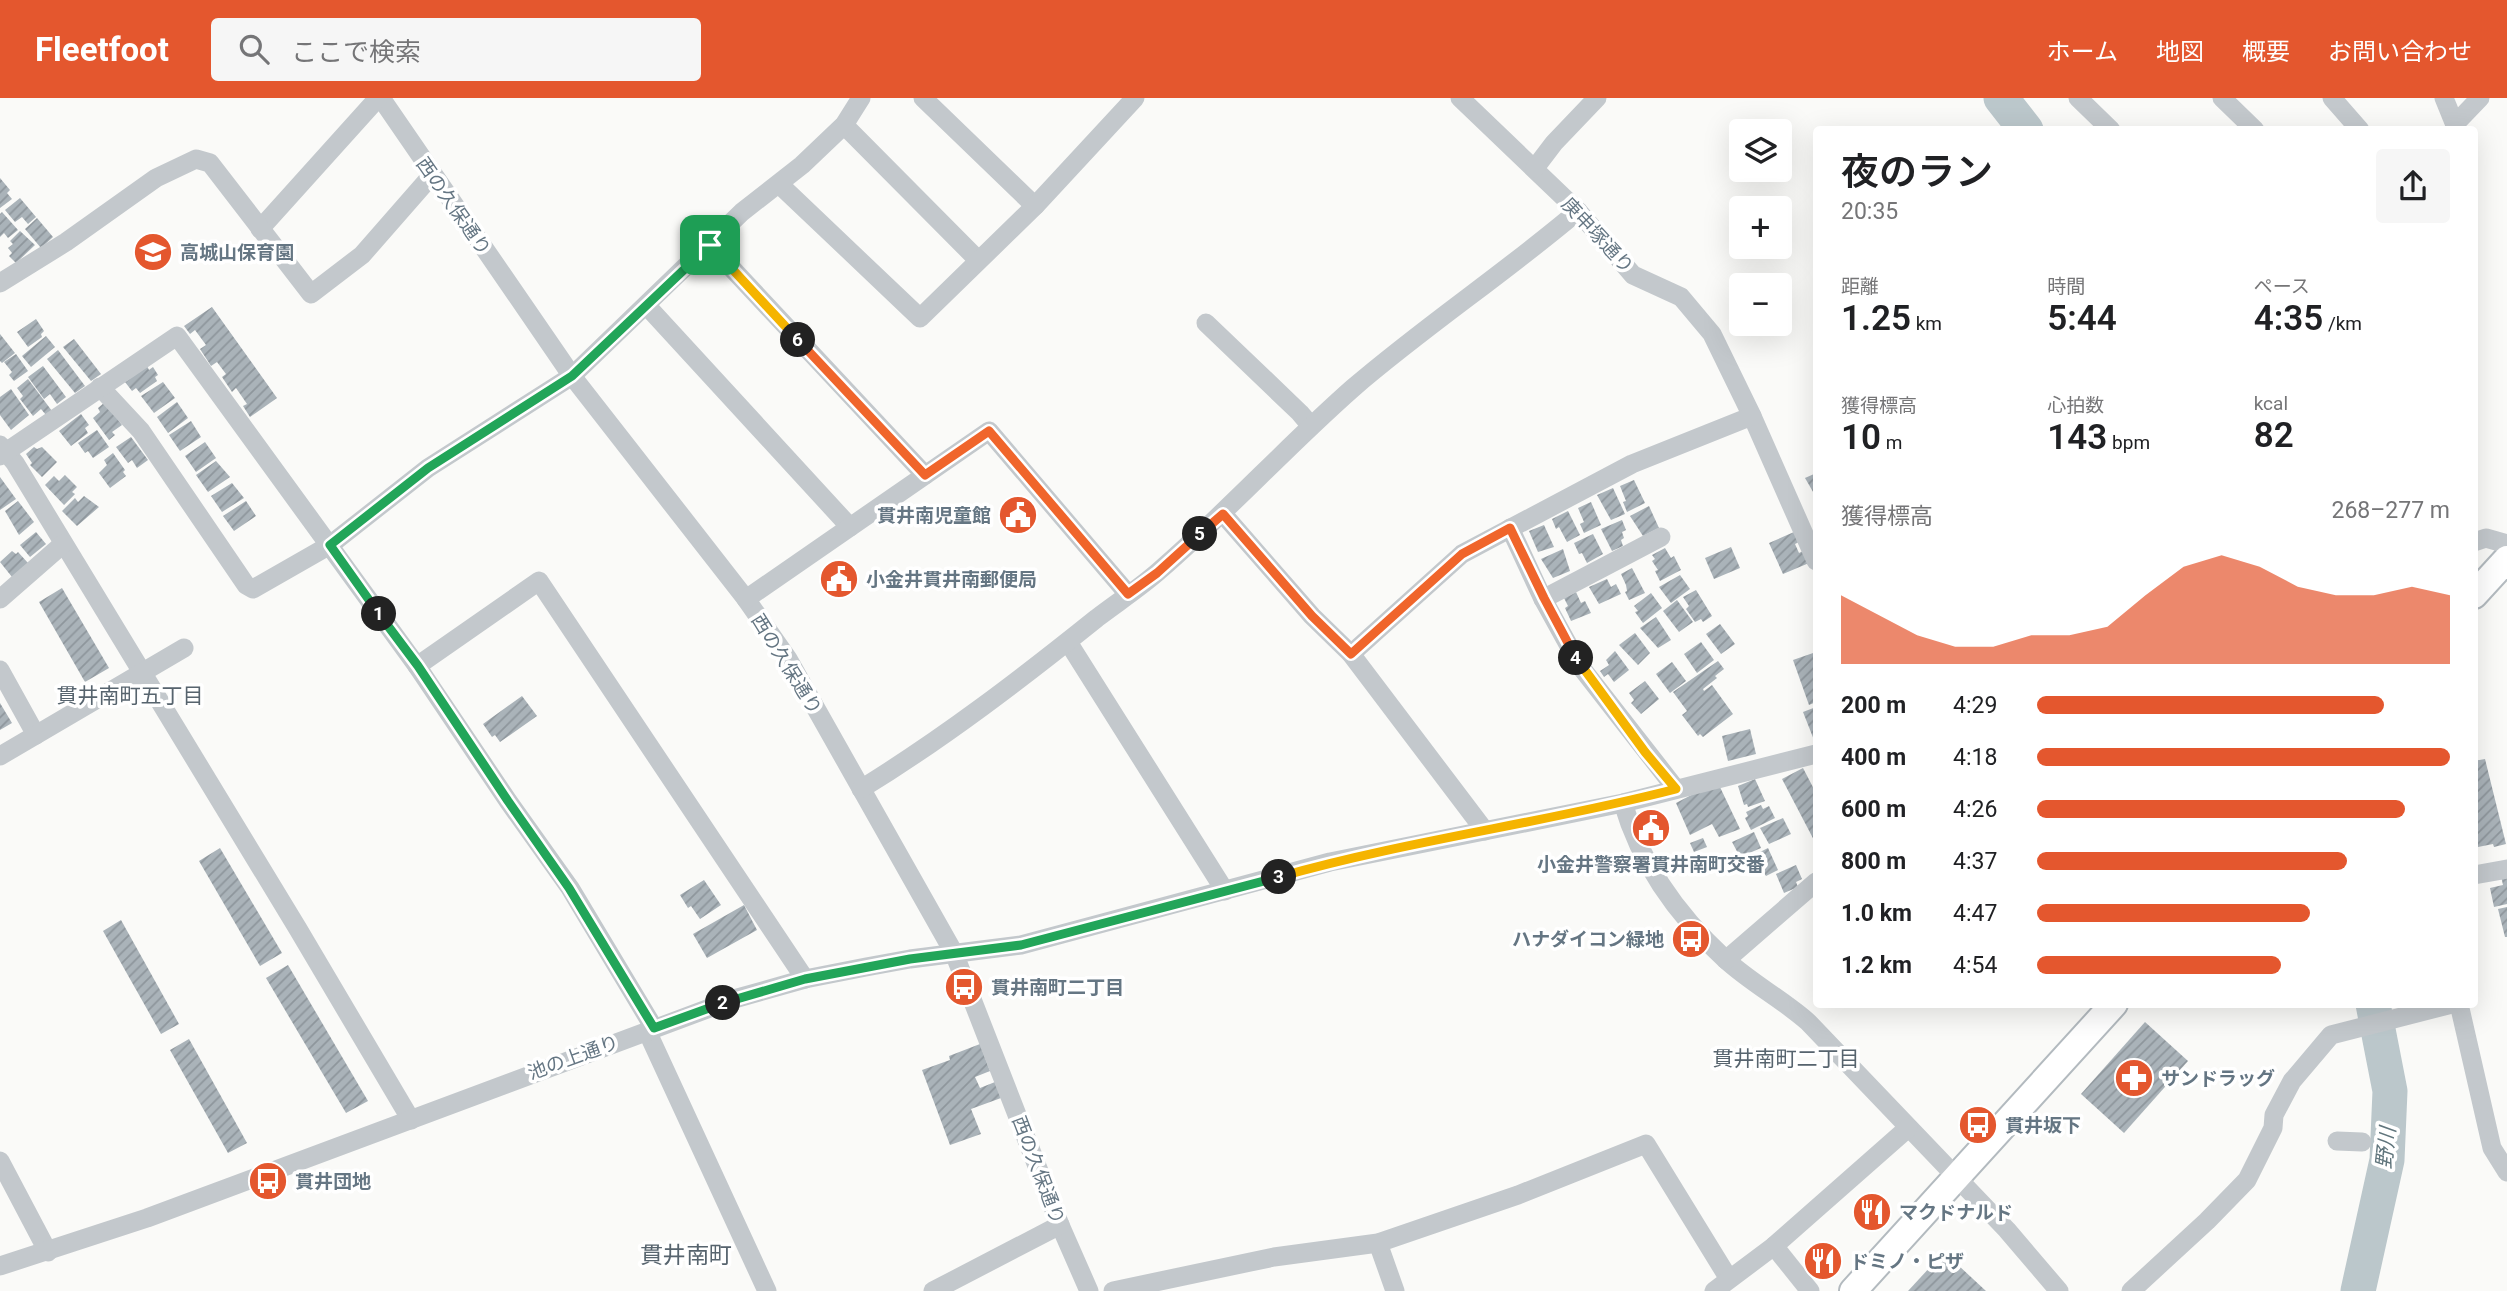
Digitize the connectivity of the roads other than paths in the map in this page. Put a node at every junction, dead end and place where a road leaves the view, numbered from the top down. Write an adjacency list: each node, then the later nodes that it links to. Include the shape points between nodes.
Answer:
1 (380, 98): 18 (street, 西の久保通り); 22 (street)
2 (860, 98): 12 (street)
3 (923, 98): 20 (street)
4 (1135, 98): 20 (street)
5 (1460, 98): 17 (street, 庚申塚通り)
6 (1597, 98): 17 (street)
7 (2078, 98): 13 (street)
8 (2221, 98): 14 (street)
9 (2332, 98): 15 (street)
10 (2444, 98): 16 (street)
11 (2480, 98): 16 (street)
12 (844, 125): 19 (street); 24 (street)
13 (2107, 126)
14 (2251, 126)
15 (2356, 126)
16 (2456, 126)
17 (1535, 168): 21 (street, 庚申塚通り)
18 (432, 175): 22 (street, via 362,255 311,294); 28 (street, 西の久保通り)
19 (779, 184): 23 (street); 24 (street, via 920,318)
20 (1035, 206): 24 (street)
21 (1578, 211): 30 (street, 庚申塚通り, via 1633,275 1681,298 1712,334); 31 (street, via 1418,335)
22 (260, 229): 25 (street, via 211,163 196,159 156,178 66,242)
23 (710, 245): 26 (street); 33 (street)
24 (978, 260)
25 (4, 276)
26 (646, 305): 28 (street); 35 (street)
27 (1206, 323): 31 (street)
28 (572, 376): 41 (street, via 428,468); 48 (street, 西の久保通り)
29 (100, 387): 32 (street); 41 (street, via 141,431 246,585 253,589); 41 (street, via 177,336)
30 (1752, 416): 36 (street, via 1632,464); 42 (street, 庚申塚通り)
31 (1311, 426): 34 (street)
32 (2, 451): 39 (street, via 15,463)
33 (925, 475): 35 (street); 45 (street, via 989,431)
34 (1223, 514): 45 (street); 51 (street)
35 (850, 527): 48 (street)
36 (1510, 528): 46 (street); 51 (street, via 1462,554)
37 (1661, 537): 46 (street)
38 (2478, 541): 40 (street, via 2486,538)
39 (63, 544): 47 (street); 54 (street)
40 (2507, 544)
41 (330, 545): 52 (street)
42 (1813, 554)
43 (2507, 559): 44 (main road)
44 (2478, 591)
45 (1128, 594): 49 (street)
46 (1544, 598): 59 (street, via 1580,666)
47 (0, 599)
48 (746, 599): 58 (street, 西の久保通り, via 788,659)
49 (1068, 642): 58 (street, via 921,752); 65 (street)
50 (184, 648): 54 (street)
51 (1351, 654): 61 (street)
52 (418, 666): 68 (street, via 539,580); 72 (street, via 569,888)
53 (0, 670): 55 (street)
54 (142, 674): 55 (street); 73 (street)
55 (36, 735): 56 (street)
56 (0, 756)
57 (1813, 757): 59 (street, 池の上通り)
58 (861, 789): 66 (street, 西の久保通り)
59 (1676, 789): 60 (street, 池の上通り)
60 (1623, 803): 61 (street, 池の上通り); 67 (street, via 1632,835 1665,893)
61 (1485, 831): 65 (street, 池の上通り, via 1330,862)
62 (2507, 869): 63 (street)
63 (2478, 874)
64 (1813, 885): 67 (street)
65 (1225, 891): 66 (street, 池の上通り, via 1021,945)
66 (954, 953): 68 (street, 池の上通り); 80 (street, 西の久保通り)
67 (1726, 961): 74 (street, via 1808,1021)
68 (805, 979): 72 (street, 池の上通り)
69 (2110, 1008): 79 (main road)
70 (2435, 1008): 94 (street, via 2330,1035 2292,1081 2247,1180)
71 (2460, 1008): 78 (street, via 2492,1148)
72 (650, 1029): 73 (street, 池の上通り); 86 (street)
73 (411, 1120): 83 (street, 池の上通り)
74 (1908, 1128): 79 (street); 82 (street)
75 (2337, 1141): 76 (street)
76 (2362, 1142)
77 (0, 1161): 83 (street)
78 (2507, 1172)
79 (1956, 1178): 92 (main road); 93 (street)
80 (1060, 1225): 87 (street); 88 (street, 西の久保通り)
81 (1378, 1242): 85 (street, via 1518,1195 1646,1144); 89 (street, via 1273,1257); 90 (street)
82 (1774, 1246): 85 (street); 91 (street)
83 (48, 1252): 84 (street, 池の上通り)
84 (0, 1266)
85 (1721, 1285)
86 (767, 1291)
87 (933, 1291)
88 (1089, 1291)
89 (1113, 1291)
90 (1395, 1291)
91 (1810, 1291)
92 (1853, 1291)
93 (2059, 1291)
94 (2131, 1291)

